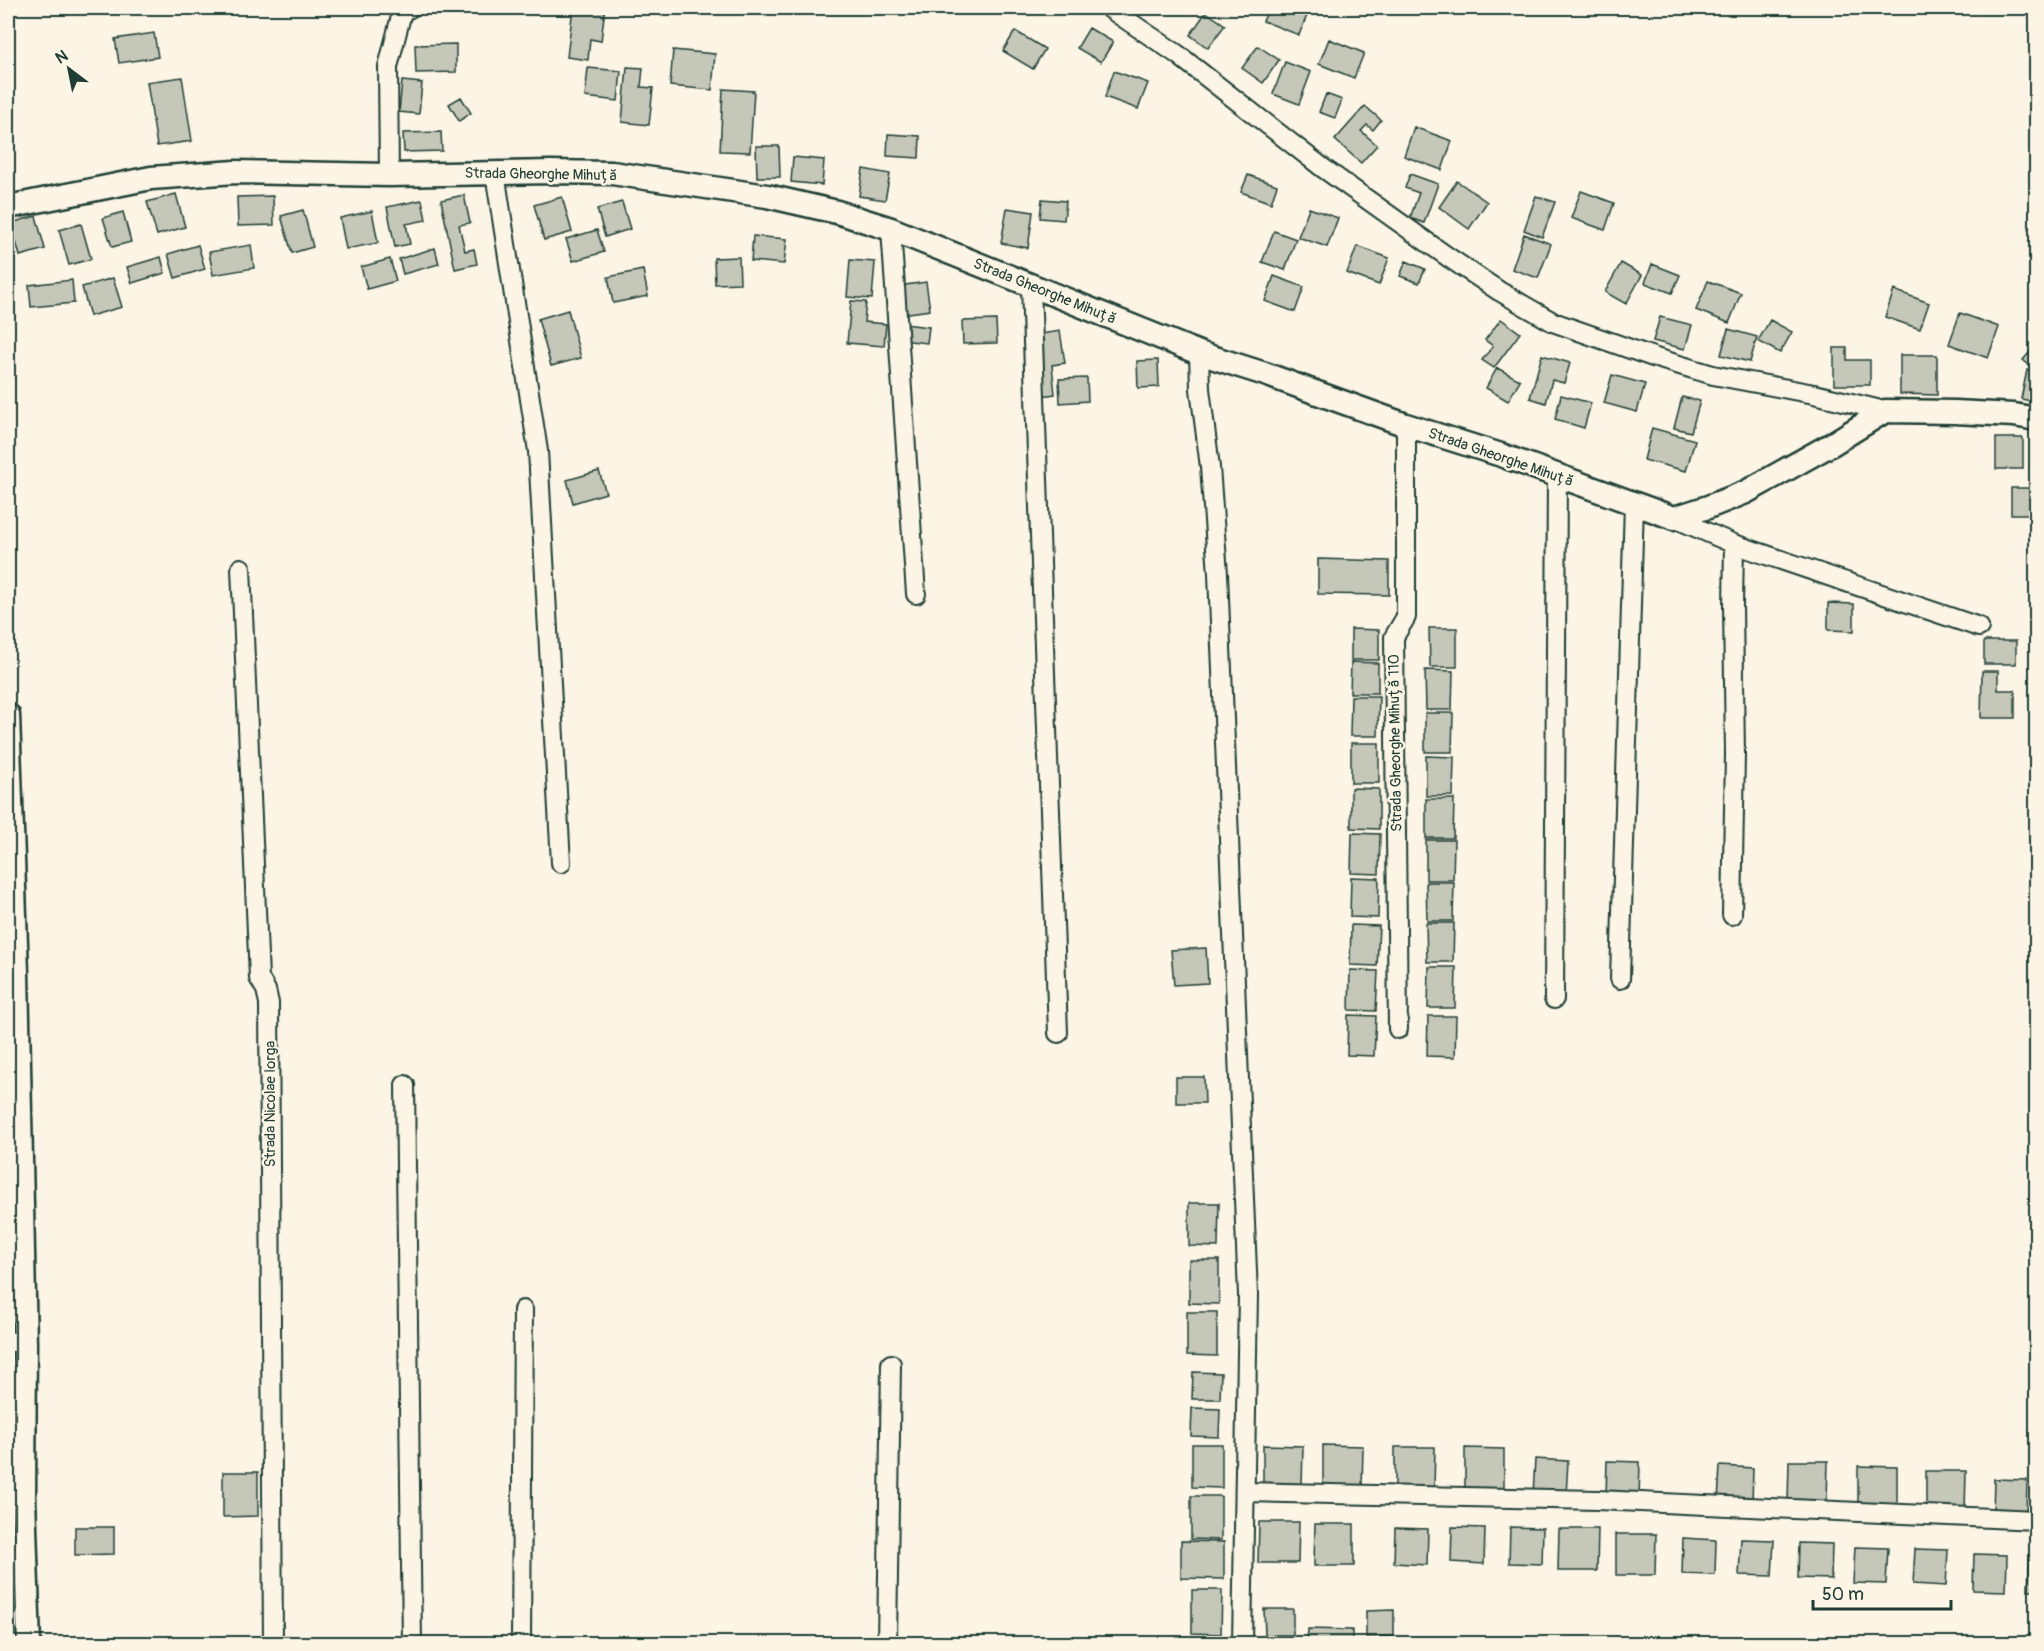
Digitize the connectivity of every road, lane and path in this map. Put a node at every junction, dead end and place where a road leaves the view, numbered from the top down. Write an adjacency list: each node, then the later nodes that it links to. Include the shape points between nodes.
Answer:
1 (1109, 8): 9 (street, via 1177,54 1323,168 1448,257 1553,322 1713,375)
2 (404, 9): 4 (street, via 388,68)
3 (495, 173): 4 (street, Strada Gheorghe Mihuță); 6 (street, Strada Gheorghe Mihuță, via 612,173 649,178 767,196); 20 (street, via 538,451)
4 (389, 175): 5 (street, Strada Gheorghe Mihuță, via 235,172 182,176 140,180)
5 (8, 207)
6 (891, 229): 7 (street, Strada Gheorghe Mihuță); 17 (street)
7 (1031, 286): 8 (street, Strada Gheorghe Mihuță); 26 (street)
8 (1199, 353): 11 (street, Strada Gheorghe Mihuță); 32 (street, via 1218,574 1248,1283)
9 (1885, 411): 10 (street); 14 (street, via 1746,492)
10 (2037, 419)
11 (1406, 425): 12 (street, Strada Gheorghe Mihuță); 25 (street, Strada Gheorghe Mihuță 110, via 1406,617 1394,638)
12 (1557, 475): 13 (street, Strada Gheorghe Mihuță); 24 (street)
13 (1634, 503): 14 (street, Strada Gheorghe Mihuță); 23 (street)
14 (1674, 518): 15 (street)
15 (1734, 543): 18 (street); 21 (street, via 1736,754)
16 (241, 568): 36 (street, Strada Nicolae Iorga, via 259,978 269,1003)
17 (916, 594)
18 (1979, 627)
19 (8, 715): 22 (street)
20 (561, 863)
21 (1732, 915)
22 (12, 971): 28 (street)
23 (1620, 979)
24 (1554, 999)
25 (1398, 1029)
26 (1058, 1033)
27 (405, 1084): 37 (street)
28 (15, 1171): 30 (street)
29 (523, 1310): 38 (street)
30 (16, 1342): 33 (street)
31 (891, 1364): 39 (street)
32 (1245, 1492): 34 (street, via 1597,1500); 40 (street)
33 (16, 1495): 35 (street)
34 (2037, 1520)
35 (29, 1644)
36 (273, 1644)
37 (412, 1644)
38 (521, 1644)
39 (887, 1644)
40 (1242, 1644)

